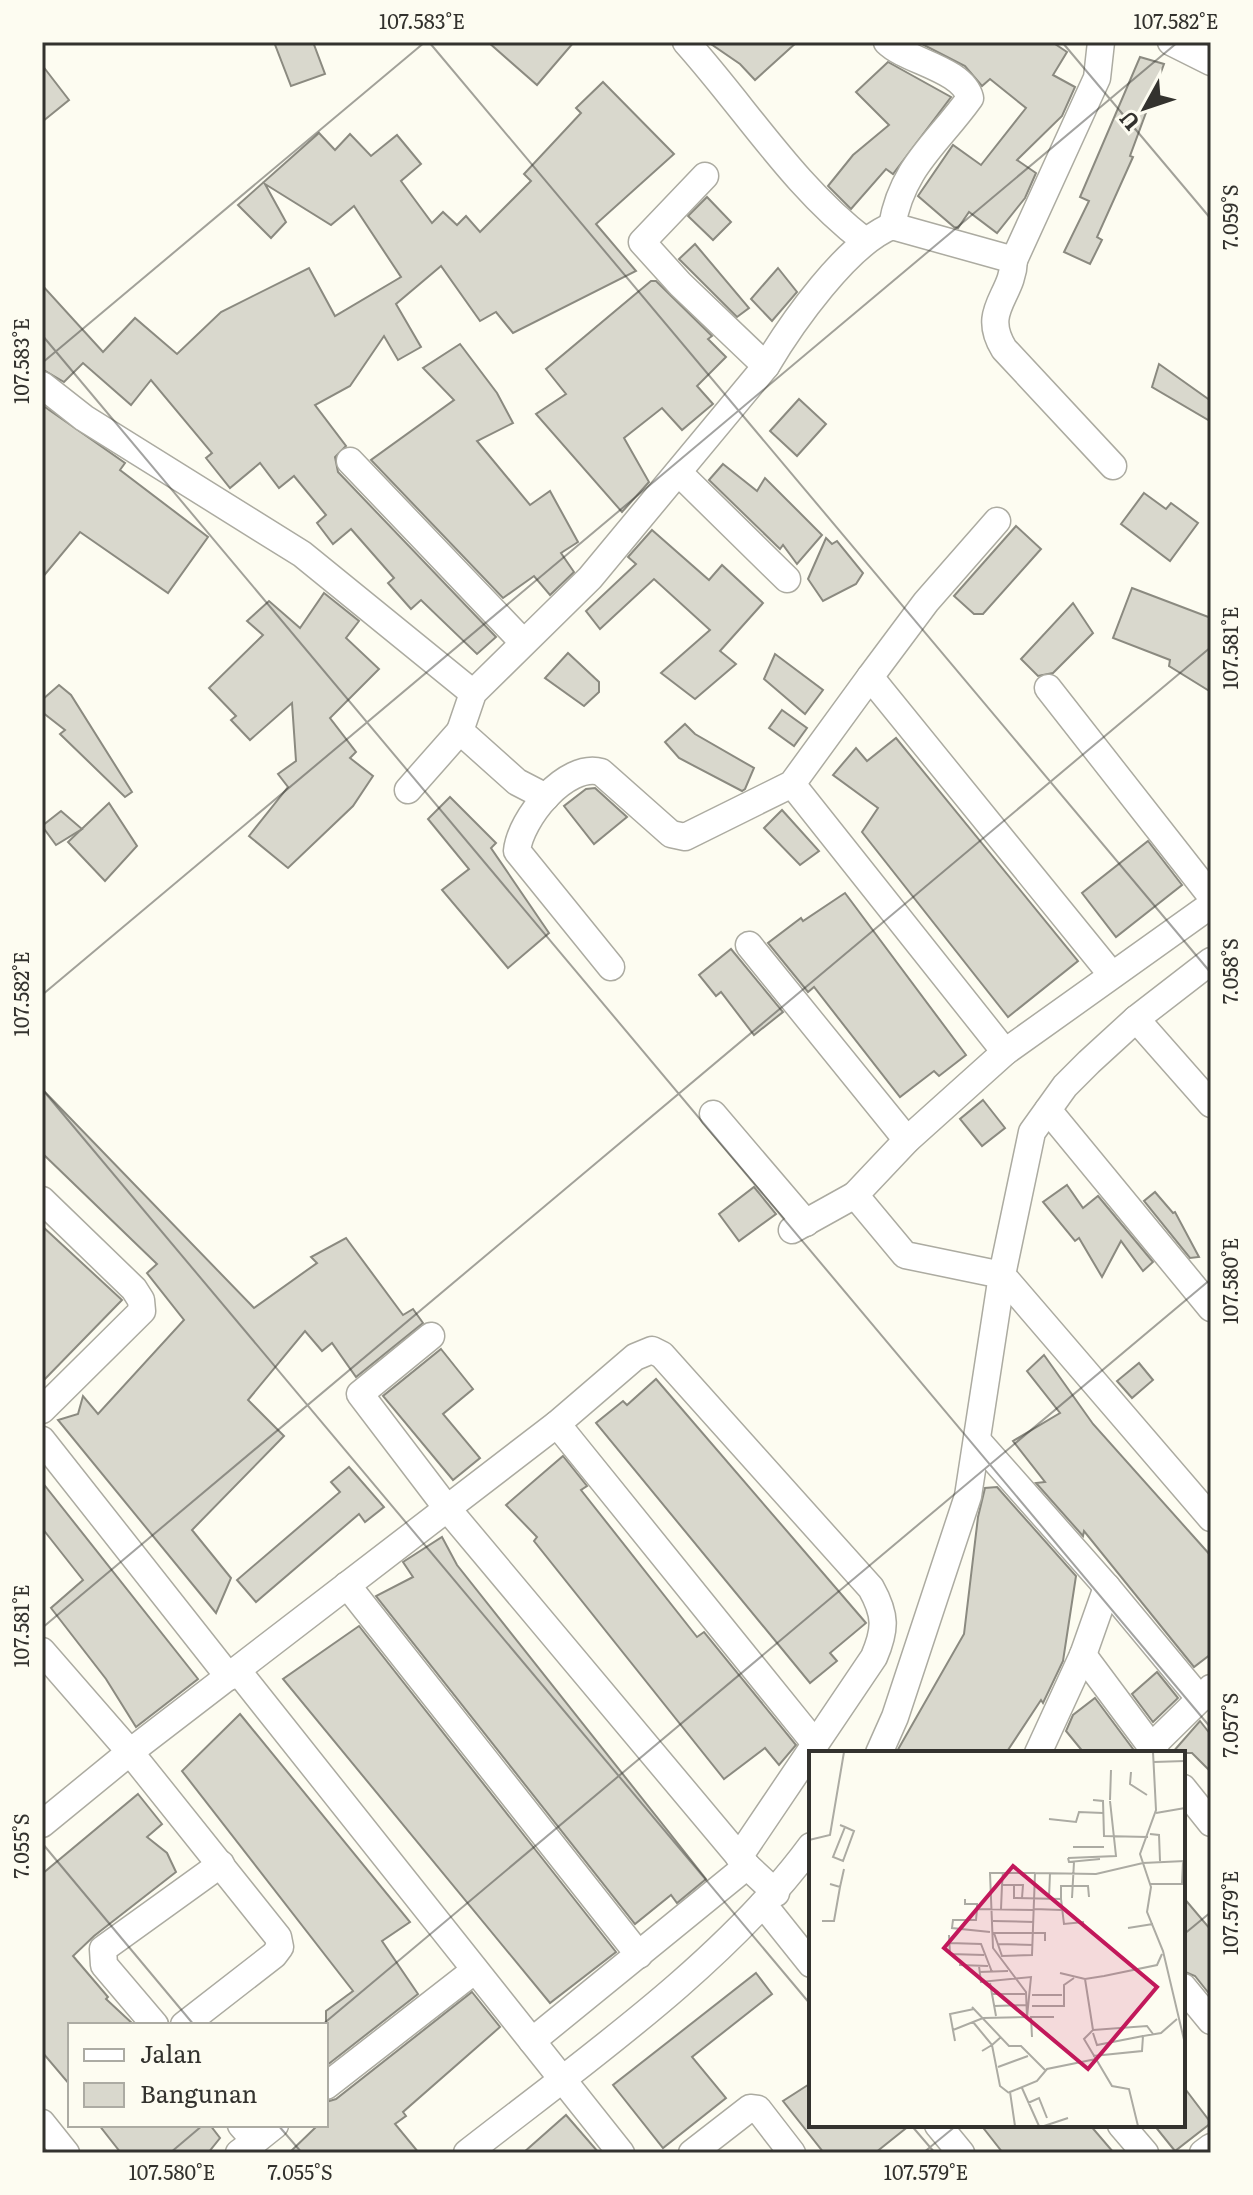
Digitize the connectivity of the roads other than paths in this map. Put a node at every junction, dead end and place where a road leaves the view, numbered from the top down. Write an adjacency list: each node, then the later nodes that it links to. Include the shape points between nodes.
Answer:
1 (686, 42): 8 (street, via 739,101 807,192)
2 (887, 42): 7 (street, via 946,73 970,98 906,177)
3 (1171, 42): 5 (street)
4 (1095, 45): 9 (street, via 1097,78)
5 (1211, 62)
6 (705, 176): 10 (street, via 642,242)
7 (892, 226): 8 (street); 9 (street)
8 (865, 241): 10 (street, via 787,330)
9 (1014, 260): 13 (street, via 994,315 994,333)
10 (766, 366): 14 (street)
11 (42, 385): 20 (street, via 84,418 302,554)
12 (350, 461): 17 (street)
13 (1113, 466)
14 (679, 473): 16 (street); 17 (street, via 590,578)
15 (997, 521): 18 (street)
16 (787, 579)
17 (523, 642): 20 (street)
18 (870, 677): 22 (street); 30 (street)
19 (1048, 688): 25 (street)
20 (473, 693): 21 (street)
21 (460, 731): 23 (street); 24 (street, via 517,782)
22 (792, 784): 24 (street, via 685,837 671,834 601,772 589,768 566,775); 32 (street)
23 (408, 790)
24 (546, 797): 29 (street, via 518,840 517,851)
25 (1211, 896)
26 (1211, 905): 30 (street)
27 (749, 945): 36 (street)
28 (1211, 961): 31 (street)
29 (611, 967)
30 (1112, 975): 32 (street)
31 (1136, 1019): 33 (street); 34 (street, via 1065,1086)
32 (1005, 1052): 36 (street)
33 (1211, 1104)
34 (1048, 1110): 39 (street, via 1032,1132); 40 (street)
35 (713, 1114): 37 (street, via 798,1227)
36 (907, 1140): 37 (street)
37 (855, 1195): 39 (street, via 905,1255)
38 (46, 1212): 42 (street, via 134,1289 142,1311)
39 (1002, 1275): 45 (street); 47 (street)
40 (1211, 1308)
41 (431, 1336): 46 (street, via 360,1394)
42 (42, 1410)
43 (557, 1424): 46 (street); 54 (street); 54 (street, via 635,1357 652,1350 662,1355 871,1588 883,1610 885,1630 874,1657)
44 (42, 1440): 52 (street)
45 (977, 1440): 49 (street); 56 (street, via 968,1496)
46 (446, 1507): 48 (street); 63 (street)
47 (1211, 1518)
48 (347, 1585): 52 (street); 66 (street)
49 (1107, 1587): 51 (street); 53 (street)
50 (42, 1651): 58 (street)
51 (1083, 1655): 55 (street); 57 (street)
52 (233, 1674): 58 (street); 68 (street)
53 (1206, 1694): 55 (street)
54 (814, 1742): 63 (street)
55 (1153, 1750)
56 (880, 1751)
57 (1039, 1751)
58 (130, 1752): 61 (street); 64 (street)
59 (1185, 1790): 60 (street)
60 (1211, 1823)
61 (42, 1824)
62 (809, 1849): 65 (street)
63 (743, 1861): 65 (street); 66 (street)
64 (221, 1864): 71 (street, via 103,1949 104,1965); 72 (street, via 278,1937 280,1947)
65 (770, 1899): 67 (street); 74 (street, via 663,1997)
66 (639, 1955): 73 (street)
67 (809, 1961)
68 (475, 1970): 73 (street); 75 (street)
69 (1185, 1989): 70 (street)
70 (1211, 2021)
71 (153, 2023)
72 (186, 2023)
73 (532, 2041): 74 (street)
74 (562, 2079): 81 (street); 82 (street)
75 (328, 2084)
76 (42, 2123): 80 (street)
77 (940, 2127): 85 (street)
78 (1123, 2127): 86 (street)
79 (1211, 2147): 87 (street)
80 (66, 2153)
81 (467, 2153)
82 (621, 2153)
83 (692, 2153): 84 (street, via 750,2108 758,2109)
84 (792, 2153)
85 (961, 2153)
86 (1145, 2153)
87 (1203, 2153)

